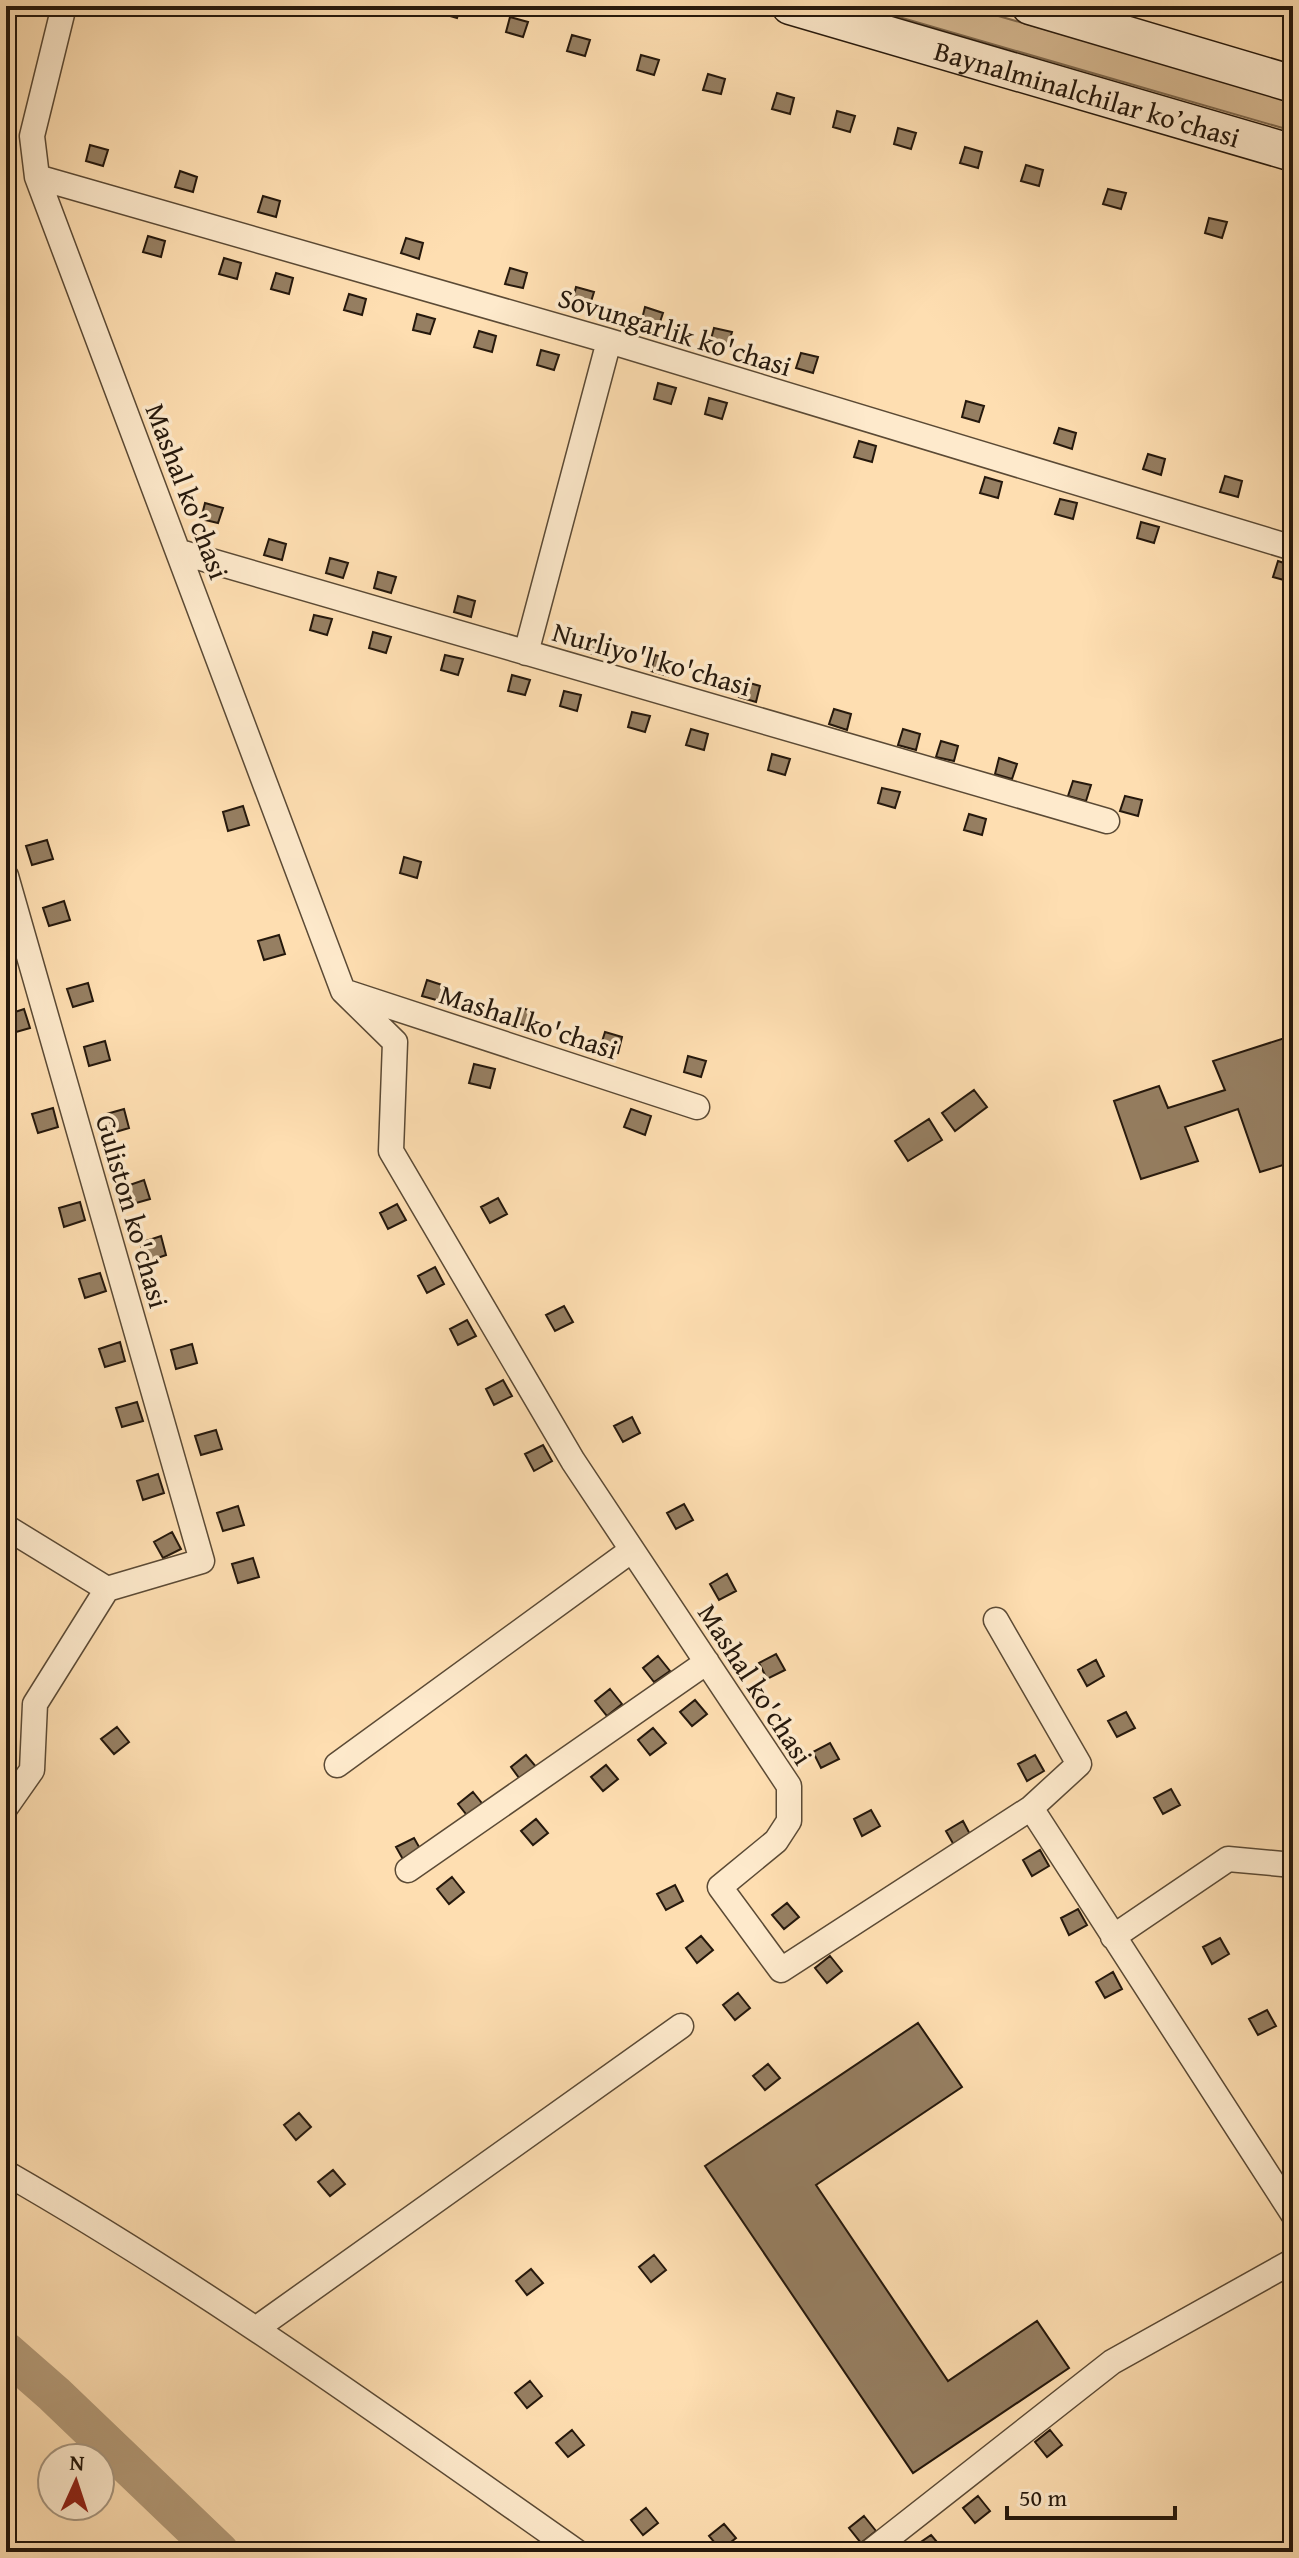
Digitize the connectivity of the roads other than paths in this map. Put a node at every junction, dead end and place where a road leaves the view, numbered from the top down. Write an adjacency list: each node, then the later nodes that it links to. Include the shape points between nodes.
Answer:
1 (64, 6): 6 (street, Mashal ko'chasi, via 32,136)
2 (790, 6): 5 (main road, Baynalminalchilar ko’chasi)
3 (1030, 6): 4 (main road)
4 (1293, 84)
5 (1293, 153)
6 (37, 177): 7 (street, Sovungarlik ko'chasi); 9 (street, Mashal ko'chasi)
7 (609, 341): 8 (street, Sovungarlik ko'chasi); 10 (street)
8 (1293, 548)
9 (180, 552): 10 (street, Nurliyo'l ko'chasi); 13 (street, Mashal ko'chasi)
10 (526, 653): 11 (street, Nurliyo'l ko'chasi)
11 (1107, 821)
12 (6, 876): 17 (street, Guliston ko'chasi, via 202,1561)
13 (343, 991): 14 (street, Mashal ko'chasi); 16 (street, Mashal ko'chasi, via 395,1042 391,1151 573,1461)
14 (697, 1107)
15 (6, 1527): 17 (street)
16 (632, 1550): 19 (street, Mashal ko'chasi); 20 (street)
17 (107, 1589): 21 (street, via 35,1704 32,1770)
18 (996, 1620): 22 (street, via 1079,1764)
19 (707, 1662): 22 (street, Mashal ko'chasi, via 789,1786 789,1821 776,1841 720,1887 781,1970); 24 (street)
20 (337, 1765)
21 (6, 1807)
22 (1031, 1808): 25 (street)
23 (1293, 1865): 25 (street, via 1228,1859)
24 (408, 1870)
25 (1113, 1937): 28 (street)
26 (681, 2026): 30 (street)
27 (6, 2173): 30 (street, via 123,2240)
28 (1293, 2214)
29 (1293, 2261): 32 (street, via 1112,2362)
30 (257, 2328): 31 (street)
31 (577, 2552)
32 (870, 2552)

